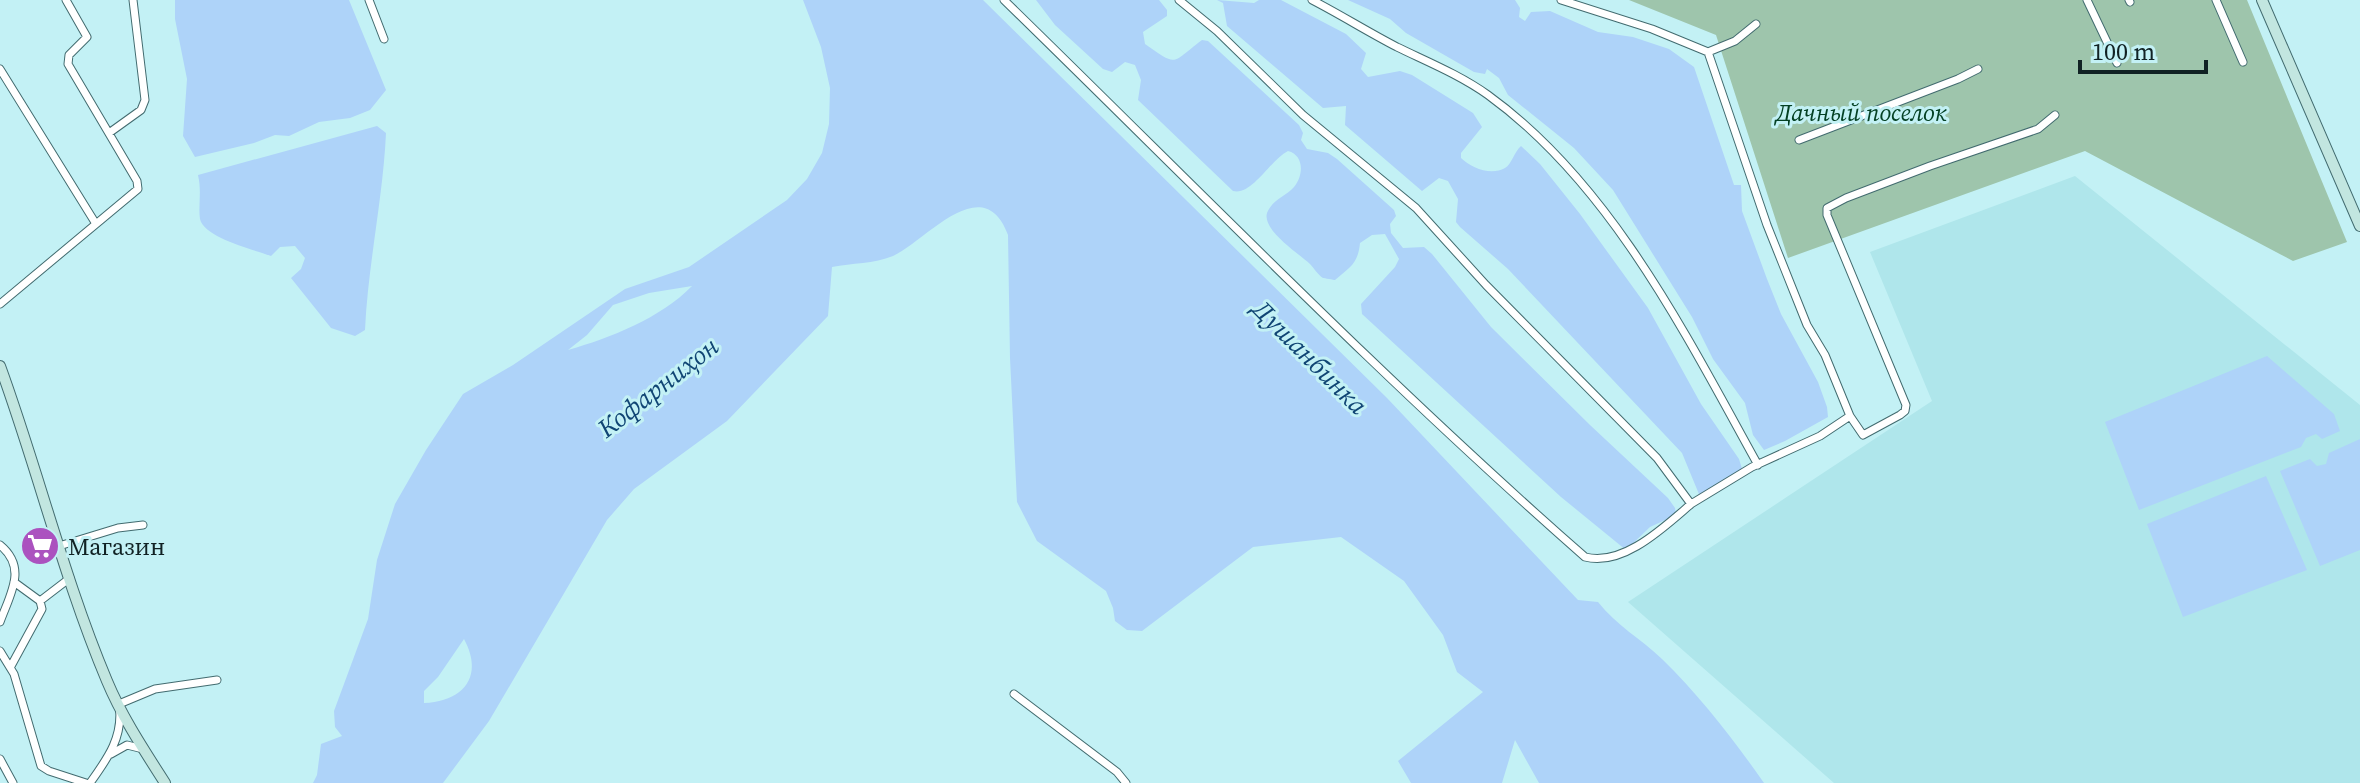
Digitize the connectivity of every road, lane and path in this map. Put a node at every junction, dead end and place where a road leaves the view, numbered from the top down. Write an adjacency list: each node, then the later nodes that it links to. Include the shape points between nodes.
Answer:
1 (66, 0): 19 (street, via 87,37 69,55 68,64)
2 (133, 0): 19 (street, via 145,100 141,110)
3 (369, 0): 12 (street)
4 (1004, 0): 27 (street, via 1425,412 1585,557 1626,554)
5 (1179, 0): 27 (street, via 1303,115 1416,208 1657,458)
6 (1312, 0): 26 (street, via 1488,95 1572,172 1613,223 1672,315)
7 (1561, 0): 13 (street)
8 (2087, 0): 15 (street)
9 (2216, 0): 14 (street)
10 (2262, 0): 22 (main road)
11 (1756, 24): 13 (street, via 1735,41)
12 (384, 39)
13 (1708, 52): 25 (street, via 1767,225)
14 (2243, 62)
15 (2117, 63)
16 (0, 69): 21 (street)
17 (1978, 69): 20 (street)
18 (2055, 115): 25 (street, via 2038,129 1827,208 1906,405 1900,415 1863,435)
19 (109, 133): 21 (street, via 138,189)
20 (1799, 140)
21 (96, 224): 23 (street)
22 (2360, 226)
23 (0, 304)
24 (1, 375): 30 (main road)
25 (1850, 416): 26 (street)
26 (1758, 465): 27 (street)
27 (1691, 504)
28 (143, 525): 30 (street)
29 (0, 545): 32 (street, via 14,560)
30 (59, 546): 31 (main road)
31 (70, 578): 33 (street); 39 (main road)
32 (14, 582): 33 (street); 34 (street)
33 (40, 601): 36 (street, via 42,609)
34 (0, 622)
35 (0, 651): 36 (street)
36 (11, 666): 44 (street, via 41,766)
37 (217, 680): 39 (street, via 155,689)
38 (1014, 694): 46 (street)
39 (119, 704): 40 (main road); 41 (street, via 119,732)
40 (144, 749): 41 (street, via 127,745); 45 (main road)
41 (110, 756): 44 (street)
42 (0, 759): 43 (street)
43 (13, 783)
44 (88, 783)
45 (165, 783)
46 (1126, 783)

